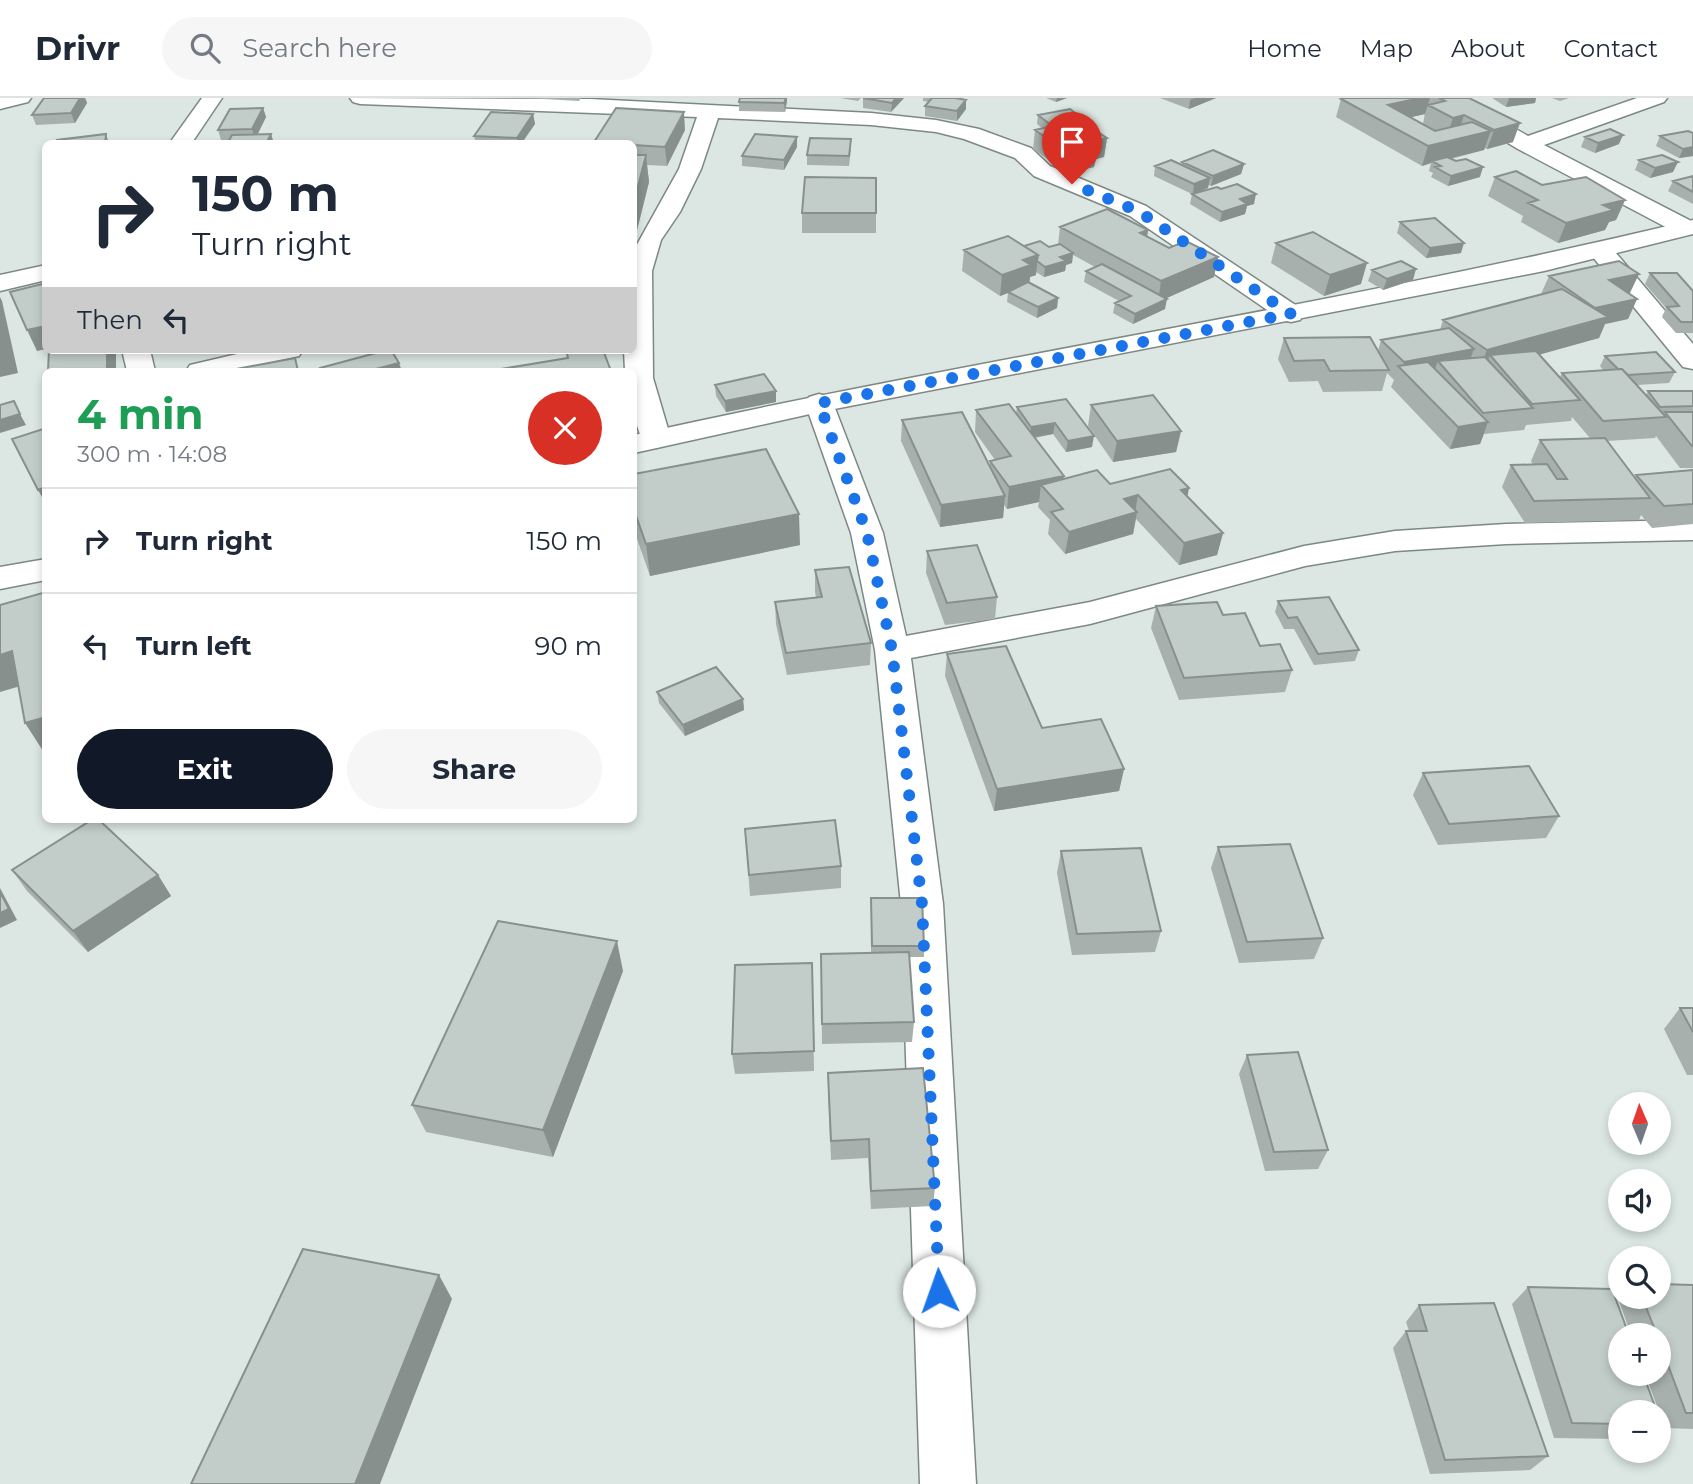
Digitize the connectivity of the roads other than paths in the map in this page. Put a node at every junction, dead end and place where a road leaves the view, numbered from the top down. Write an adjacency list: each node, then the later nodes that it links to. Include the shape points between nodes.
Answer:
1 (21, 98): 8 (street)
2 (212, 98): 10 (street)
3 (360, 98): 6 (street)
4 (1446, 98): 11 (street)
5 (1657, 98): 11 (street)
6 (408, 99): 7 (street)
7 (592, 102): 9 (street)
8 (0, 103)
9 (709, 113): 13 (street, via 690,169 668,212); 17 (street, via 871,119 971,134 1023,153 1042,171 1138,211)
10 (183, 140)
11 (1526, 144): 12 (street)
12 (1689, 228): 14 (street)
13 (641, 241): 22 (street, via 638,366)
14 (1601, 251): 17 (street); 19 (street)
15 (42, 273): 16 (street)
16 (0, 283)
17 (1291, 314): 21 (street)
18 (272, 354): 20 (street)
19 (1693, 361)
20 (213, 368)
21 (819, 403): 22 (street); 26 (street, via 867,533)
22 (645, 442)
23 (1693, 530): 26 (street, via 1506,534 1382,543 1304,556 1090,613)
24 (42, 570): 25 (street)
25 (0, 578)
26 (892, 650): 27 (street, via 922,904)
27 (948, 1484)

